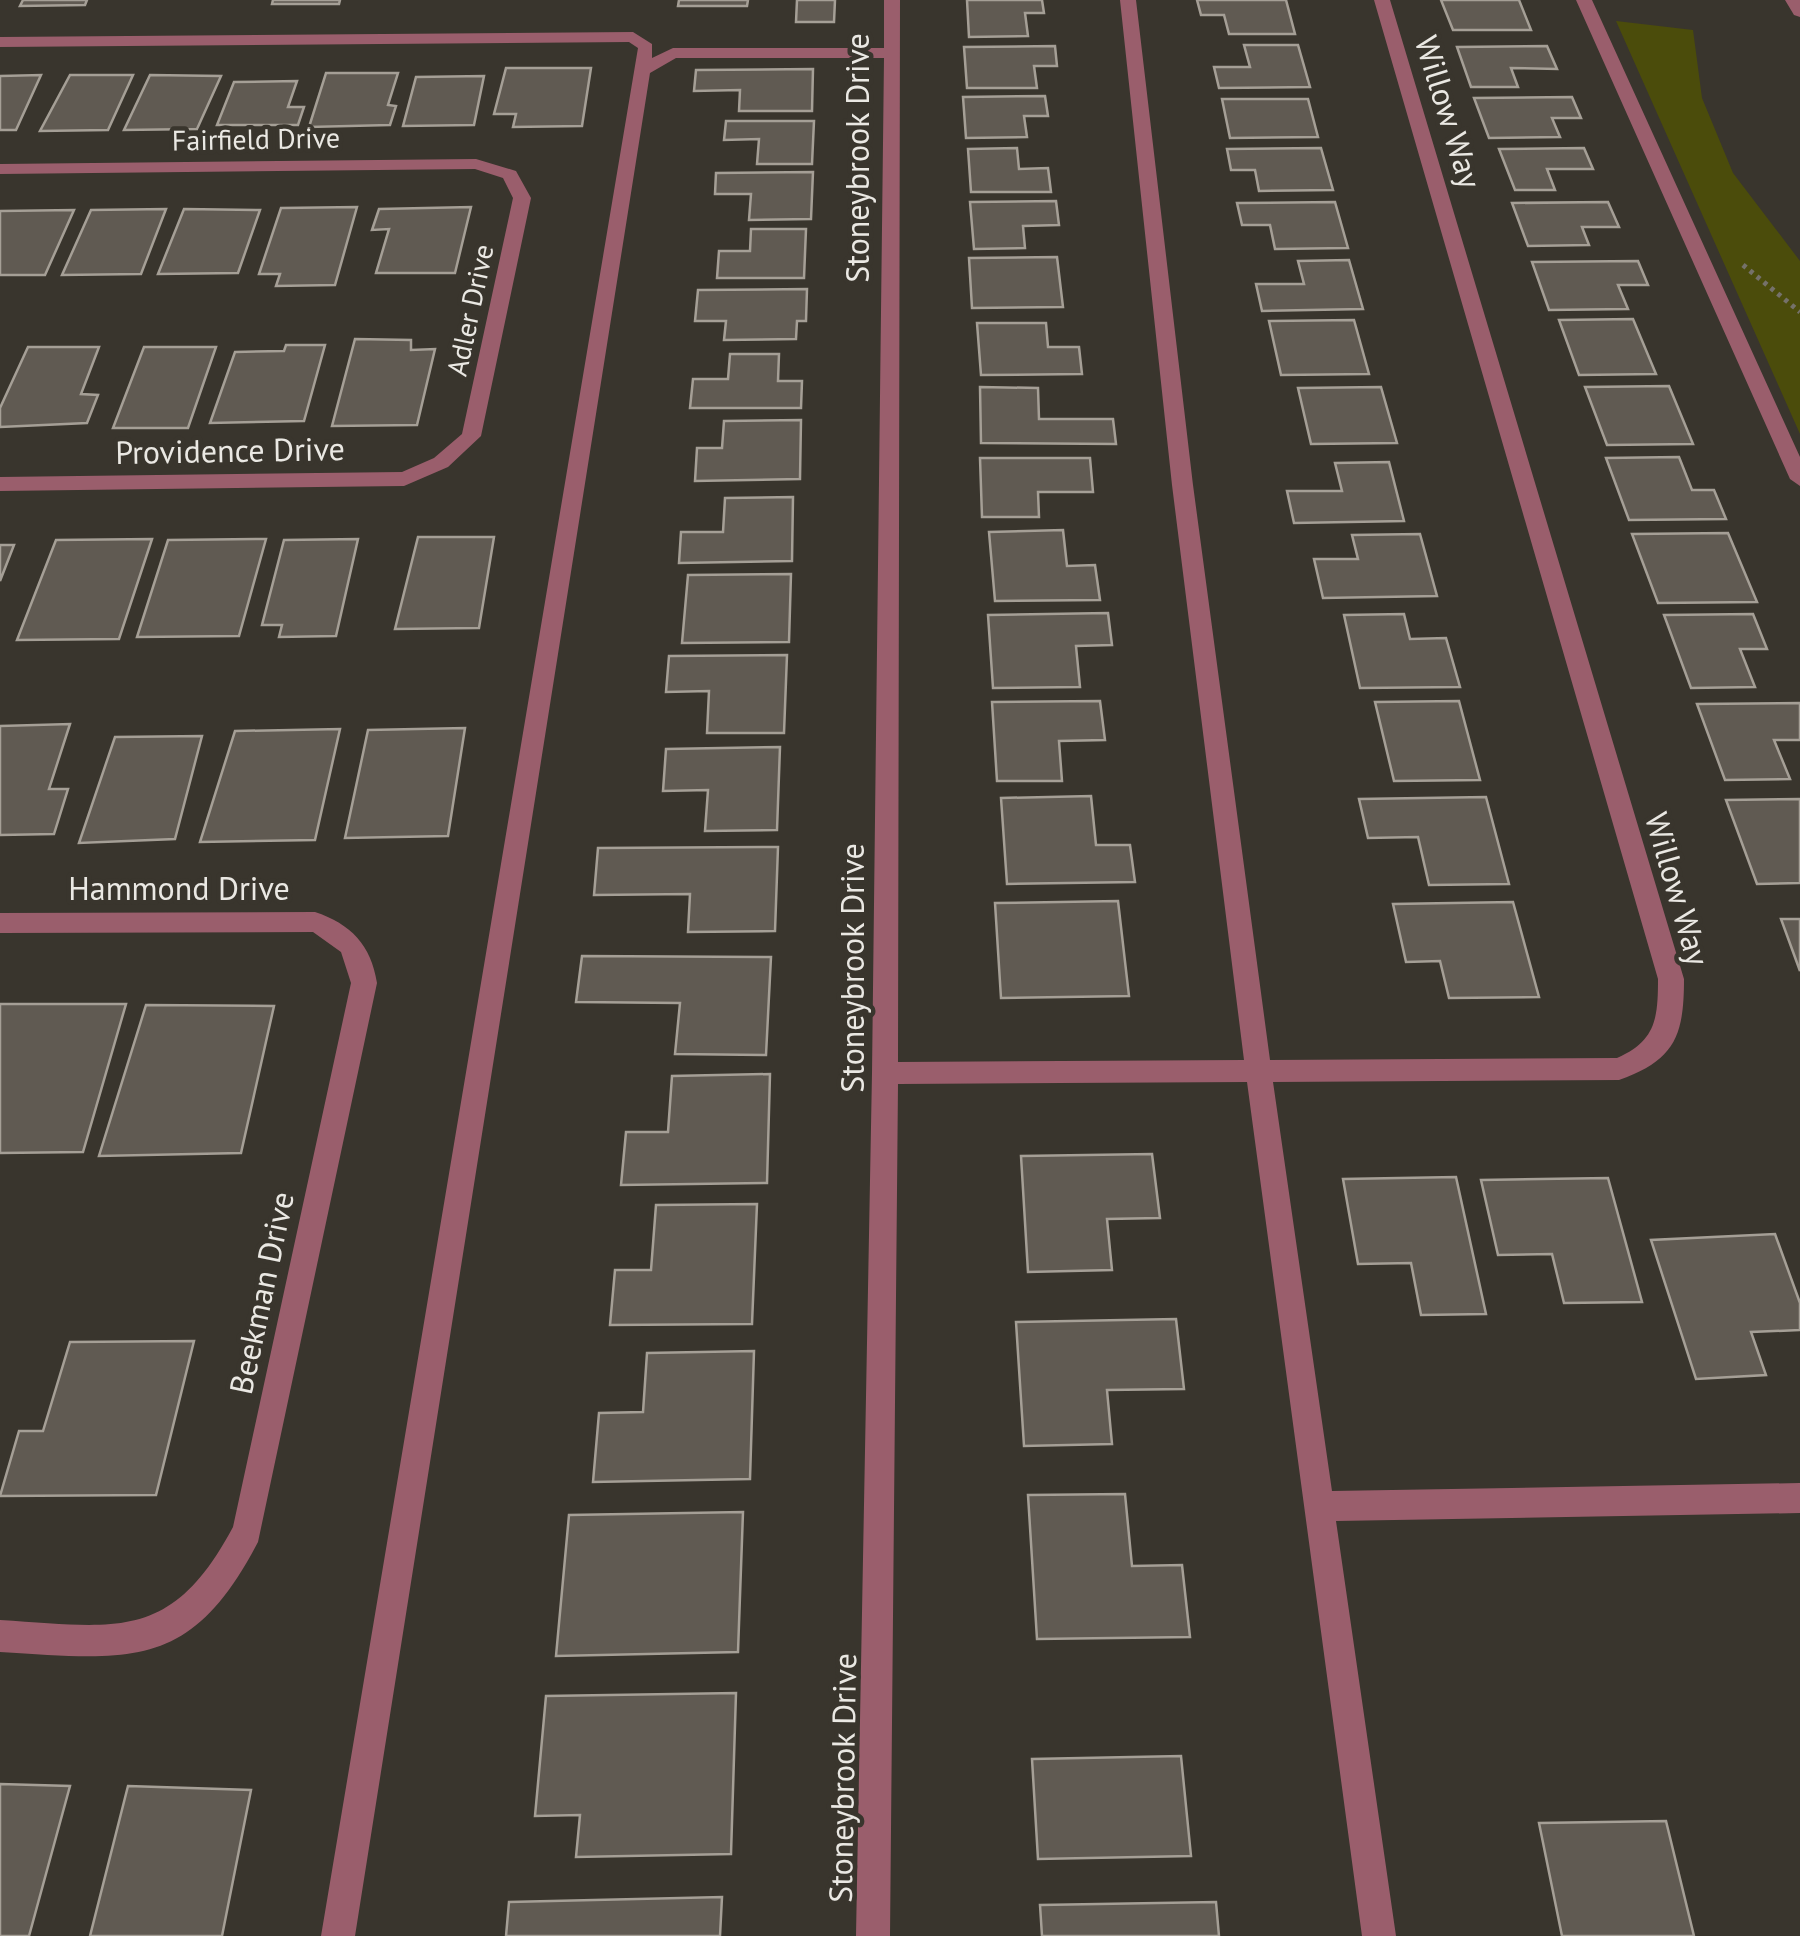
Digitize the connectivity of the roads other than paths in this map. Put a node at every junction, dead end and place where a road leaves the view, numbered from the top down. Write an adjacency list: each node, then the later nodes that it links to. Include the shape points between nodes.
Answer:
1 (892, 0): 8 (street, Stoneybrook Drive)
2 (1128, 0): 17 (street)
3 (1382, 0): 17 (street, Willow Way, via 1671,979 1671,1023 1652,1056 1620,1069)
4 (1584, 0): 13 (street)
5 (1793, 0): 6 (street)
6 (1800, 12)
7 (0, 42): 9 (street, via 633,37 646,47)
8 (891, 52): 9 (street, via 674,53); 18 (street, Stoneybrook Drive)
9 (643, 70): 22 (street)
10 (0, 169): 11 (street, Fairfield Drive, via 476,164)
11 (510, 176): 12 (street, Adler Drive, via 522,198 471,436)
12 (456, 454): 14 (street, Providence Drive, via 404,479)
13 (1800, 479)
14 (0, 484)
15 (0, 923): 16 (street, Hammond Drive, via 291,920 336,930)
16 (352, 944): 21 (street, Beekman Drive, via 364,984 247,1531 230,1569 202,1603 166,1628 126,1642)
17 (1260, 1071): 18 (street, Willow Way); 20 (street)
18 (885, 1073): 23 (street, Stoneybrook Drive)
19 (1800, 1498): 20 (street)
20 (1320, 1506): 24 (street)
21 (0, 1636)
22 (338, 1936)
23 (873, 1936)
24 (1379, 1936)

